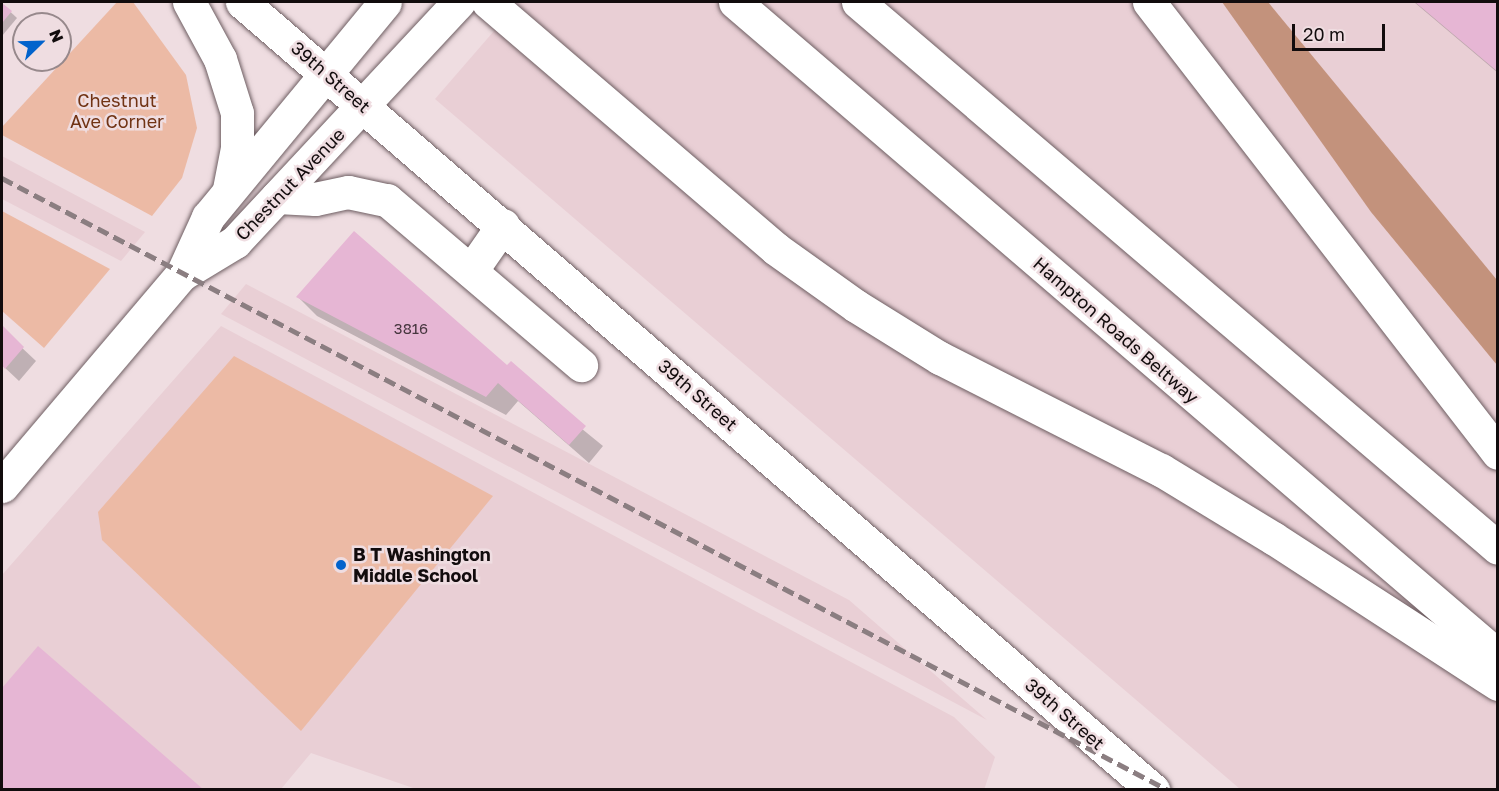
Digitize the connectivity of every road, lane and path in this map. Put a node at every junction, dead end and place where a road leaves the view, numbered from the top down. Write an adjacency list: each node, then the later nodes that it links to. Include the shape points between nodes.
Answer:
1 (189, 2): 11 (main road, via 220,58 237,113 237,148)
2 (242, 2): 9 (main road, 39th Street)
3 (385, 2): 9 (main road, Chestnut Avenue)
4 (459, 2): 10 (main road, Chestnut Avenue)
5 (488, 2): 21 (main road, via 776,249 856,306 939,358 1171,477 1273,537)
6 (735, 2): 20 (main road, Hampton Roads Beltway)
7 (858, 2): 19 (main road)
8 (1149, 2): 17 (main road)
9 (325, 72): 10 (main road, 39th Street); 11 (main road, Chestnut Avenue)
10 (364, 105): 12 (main road, Chestnut Avenue); 13 (main road, 39th Street)
11 (228, 192): 15 (main road, Chestnut Avenue, via 208,218)
12 (277, 198): 14 (main road, via 315,199 348,192 387,200); 15 (main road, Chestnut Avenue, via 235,242)
13 (503, 225): 14 (main road); 22 (main road, 39th Street)
14 (471, 271): 16 (main road)
15 (182, 274): 18 (main road, Chestnut Avenue)
16 (581, 365)
17 (1497, 453)
18 (2, 486)
19 (1497, 548)
20 (1497, 656)
21 (1497, 684)
22 (1153, 789)

